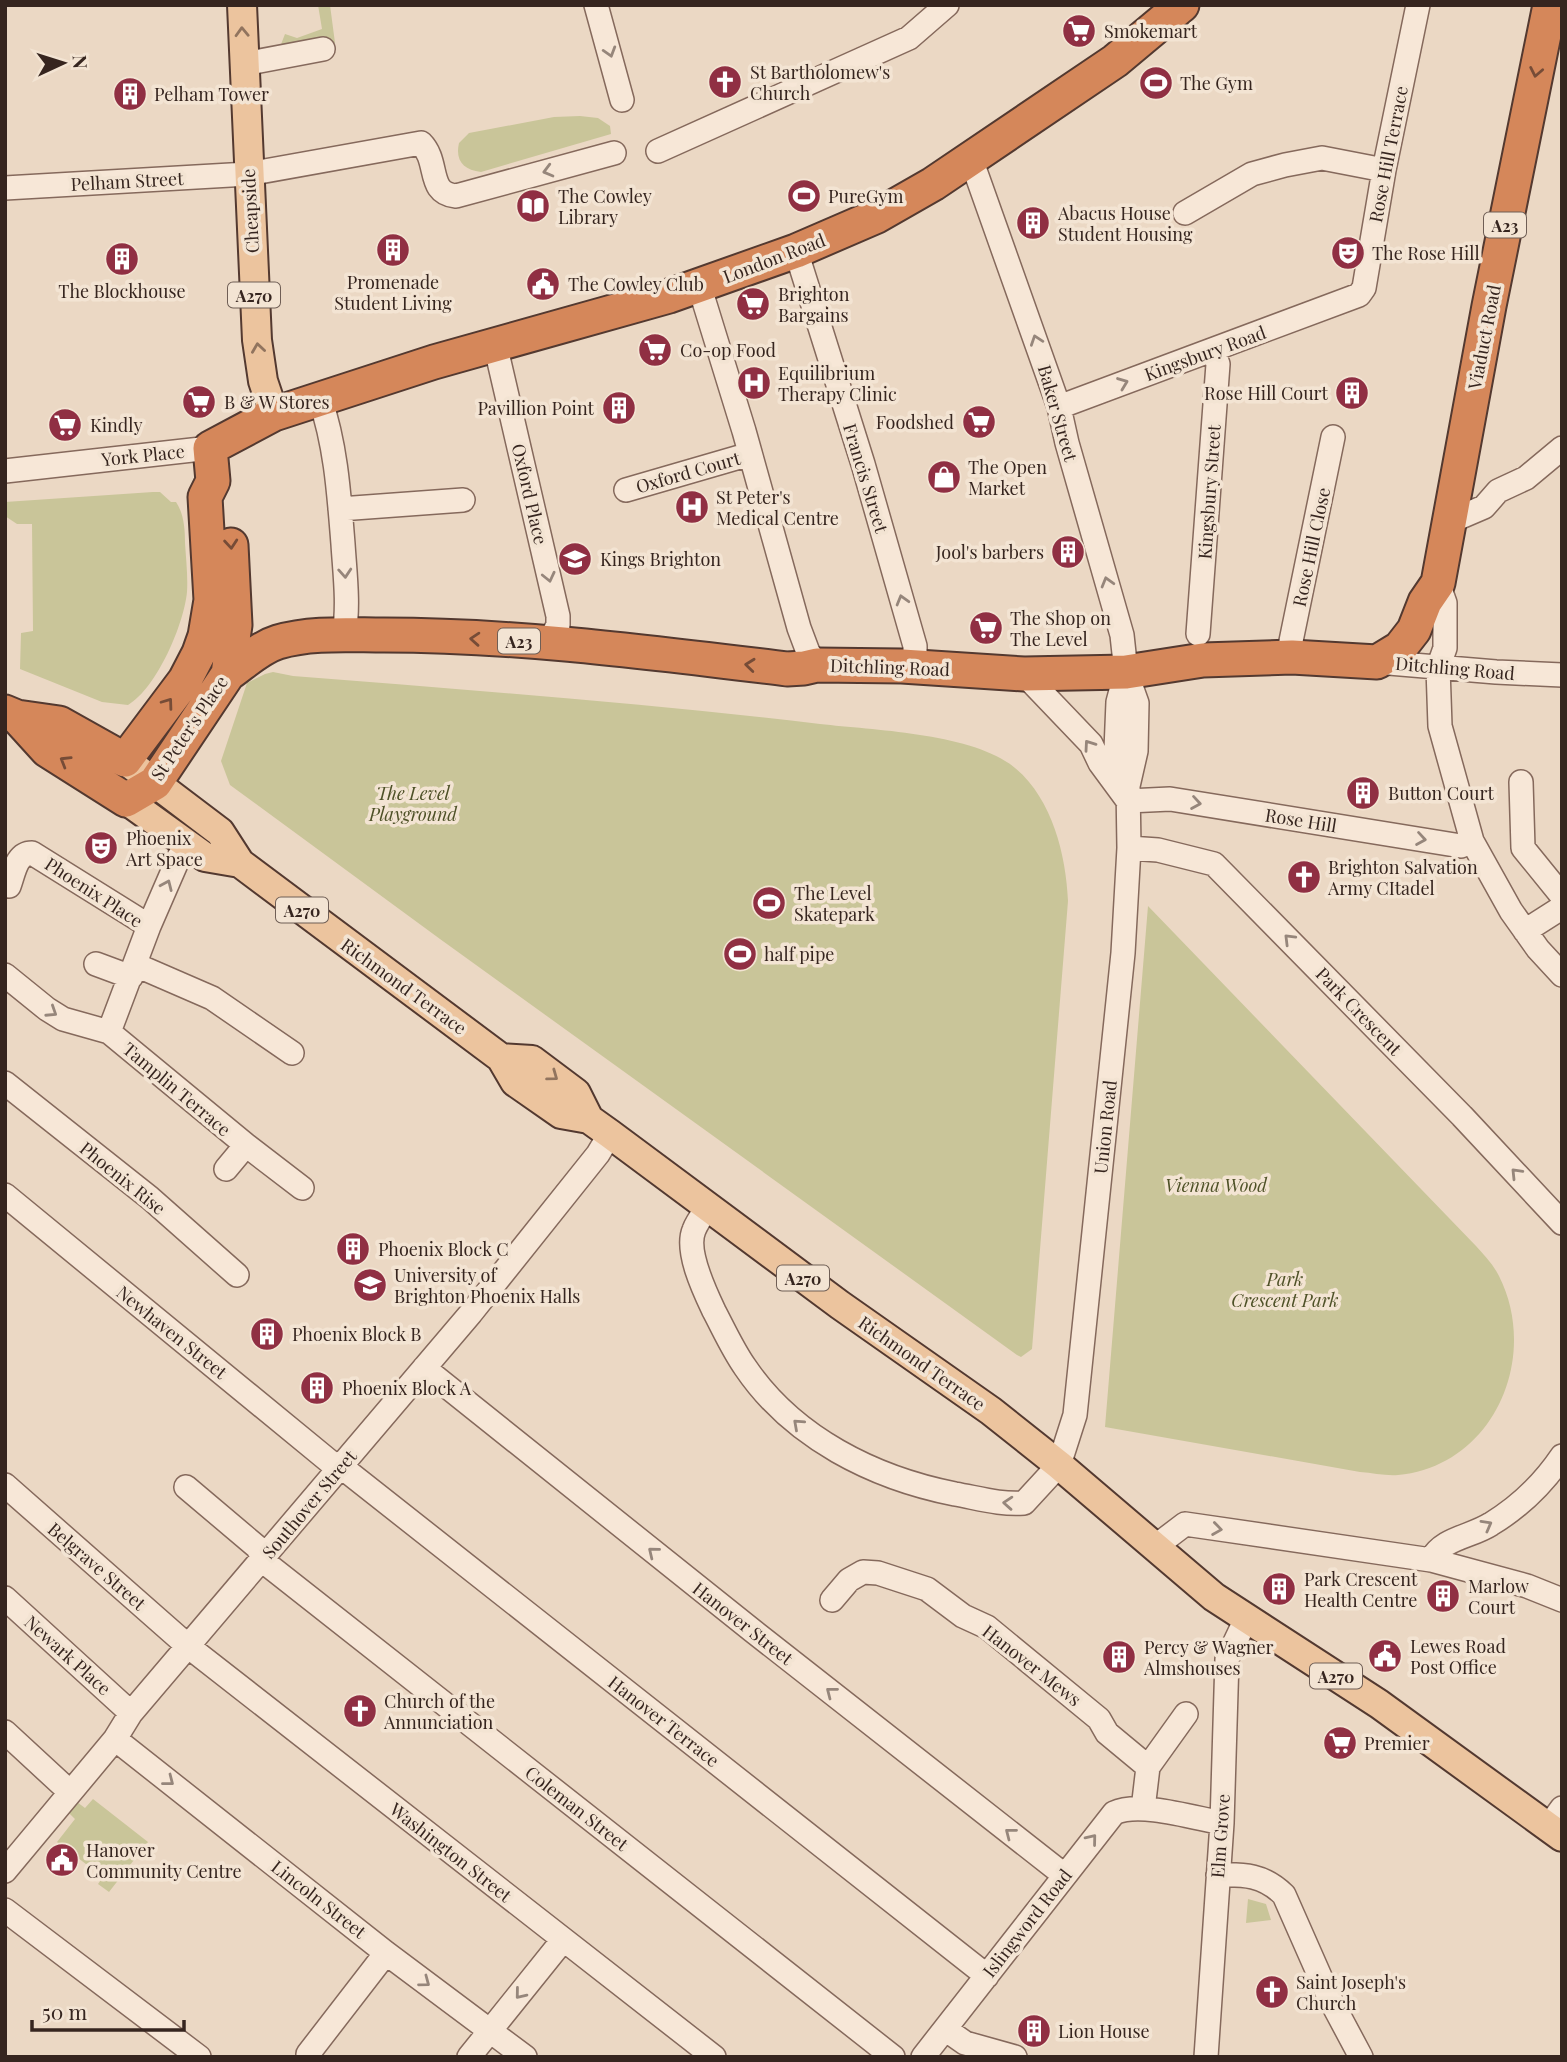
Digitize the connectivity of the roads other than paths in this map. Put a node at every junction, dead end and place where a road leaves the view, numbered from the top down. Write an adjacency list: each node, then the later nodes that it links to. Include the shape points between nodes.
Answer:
1 (242, 5): 8 (main road, Cheapside / A270, one-way to 1)
2 (596, 5): 9 (street, one-way to 9)
3 (947, 5): 10 (street, via 909,38)
4 (1182, 5): 12 (highway, London Road, via 1115,61)
5 (1418, 5): 13 (street, Rose Hill Terrace)
6 (1550, 5): 31 (highway, Viaduct Road / A23, one-way to 31)
7 (323, 49): 8 (street)
8 (244, 64): 14 (main road, Cheapside / A270)
9 (622, 100)
10 (658, 151)
11 (614, 153): 14 (street, Pelham Street, one-way to 14, via 456,195 437,186 431,157 421,143)
12 (971, 159): 17 (highway, London Road, via 877,216); 23 (street, Baker Street, one-way to 12)
13 (1384, 170): 16 (street, via 1322,158 1286,165 1252,174); 19 (street, Rose Hill Terrace, via 1364,288)
14 (248, 174): 15 (street, Pelham Street); 24 (main road, Cheapside / A270, one-way to 14, via 257,340)
15 (5, 188)
16 (1185, 213)
17 (796, 251): 18 (highway, London Road); 44 (street, Francis Street, one-way to 17, via 908,620)
18 (699, 285): 20 (highway, London Road); 28 (street)
19 (1352, 299): 21 (street, Kingsbury Road)
20 (495, 344): 22 (highway, London Road); 40 (street, Oxford Place, one-way to 40, via 558,615)
21 (1213, 349): 23 (street, Kingsbury Road, one-way to 21); 38 (street, Kingsbury Street, via 1217,364)
22 (320, 399): 24 (highway, London Road); 35 (street, via 335,451)
23 (1059, 407): 46 (street, Baker Street, one-way to 23, via 1122,635)
24 (274, 414): 26 (highway, York Place)
25 (1333, 437): 41 (street, Rose Hill Close)
26 (209, 448): 29 (street, York Place); 30 (highway, St Peter's Place)
27 (1562, 448): 33 (street, via 1526,478)
28 (750, 454): 32 (street, Oxford Court); 43 (street, via 799,628)
29 (5, 471)
30 (213, 481): 47 (highway, St Peter's Place, one-way to 47, via 227,499 235,599); 51 (highway, St Peter's Place, one-way to 30, via 185,680 205,636 212,589 205,497)
31 (1456, 481): 33 (street, via 1473,489); 36 (highway, Viaduct Road / A23)
32 (626, 490)
33 (1499, 491): 36 (street, via 1484,507)
34 (463, 500): 35 (street)
35 (340, 509): 39 (street, one-way to 39, via 348,608)
36 (1448, 522): 37 (highway, Viaduct Road / A23)
37 (1438, 583): 42 (highway, A23, via 1400,648); 45 (street, Viaduct Road, via 1445,603 1446,648)
38 (1198, 634)
39 (344, 635): 40 (highway, Ditchling Road / A23, one-way to 39); 47 (highway, Ditchling Road / A23, via 276,643)
40 (549, 643): 43 (highway, Ditchling Road / A23, one-way to 40, via 787,669)
41 (1292, 657): 42 (highway, Ditchling Road / A23); 46 (highway, Ditchling Road / A23, via 1203,660)
42 (1377, 662): 45 (street, Ditchling Road)
43 (817, 664): 44 (highway, Ditchling Road / A23)
44 (915, 666): 48 (highway, Ditchling Road / A23)
45 (1438, 668): 49 (street, Ditchling Road); 56 (street, Viaduct Road, via 1440,726)
46 (1126, 672): 48 (highway, Ditchling Road / A23); 54 (street, Union Road, via 1137,703 1136,751)
47 (228, 674): 53 (highway, St Peter's Place / A23)
48 (1024, 674): 54 (street, one-way to 48, via 1100,763 1091,744)
49 (1562, 676)
50 (11, 714): 51 (highway, via 59,723); 55 (highway, one-way to 50, via 47,750)
51 (125, 760): 53 (main road, A270); 55 (main road, St Peter's Place)
52 (1521, 782): 61 (street, via 1523,848)
53 (155, 783): 55 (highway, St Peter's Place / A23); 59 (main road, Richmond Terrace / A270, via 220,832)
54 (1128, 793): 56 (street, Rose Hill, one-way to 56, via 1461,846); 58 (street, Union Road)
55 (123, 797): 57 (main road, Richmond Terrace / A270)
56 (1472, 841): 63 (street, Viaduct Road)
57 (188, 845): 59 (main road, Richmond Terrace / A270, via 205,857); 62 (street, one-way to 57)
58 (1129, 848): 77 (street, Park Crescent, one-way to 58, via 1214,864); 81 (street, Union Road, via 1123,953 1075,1415)
59 (240, 863): 71 (main road, Richmond Terrace / A270, via 501,1058 532,1060 576,1093)
60 (9, 886): 62 (street, Phoenix Place, via 19,858 32,853)
61 (1561, 906): 63 (street)
62 (149, 926): 65 (street, Phoenix Place)
63 (1525, 931): 67 (street, Viaduct Road)
64 (96, 964): 65 (street)
65 (133, 971): 68 (street, Phoenix Place); 69 (street, via 212,998)
66 (5, 975): 68 (street, one-way to 68, via 63,1019)
67 (1562, 975)
68 (108, 1032): 72 (street, Tamplin Terrace)
69 (292, 1052)
70 (5, 1083): 78 (street, Phoenix Rise, via 150,1198)
71 (600, 1126): 76 (main road, Richmond Terrace / A270); 79 (street, Southover Street, via 598,1154)
72 (246, 1145): 73 (street, Tamplin Terrace); 74 (street, Tamplin Terrace)
73 (226, 1169)
74 (302, 1188)
75 (5, 1195): 82 (street, Newhaven Street)
76 (708, 1207): 81 (main road, Richmond Terrace / A270); 81 (street, one-way to 76, via 1024,1503 1002,1503 898,1479 843,1455 810,1434 746,1369 709,1300 692,1245 693,1231)
77 (1562, 1223)
78 (237, 1275)
79 (424, 1368): 82 (street, Southover Street); 103 (street, Hanover Street, one-way to 79)
80 (1562, 1456): 87 (street, one-way to 80, via 1439,1547 1489,1526 1513,1509)
81 (1059, 1465): 85 (main road, Richmond Terrace / A270)
82 (340, 1468): 86 (street, Southover Street); 108 (street, Hanover Terrace)
83 (5, 1485): 92 (street, Belgrave Street)
84 (186, 1487): 86 (street, Coleman Street)
85 (1156, 1546): 87 (street, one-way to 87, via 1185,1524); 91 (main road, Richmond Terrace / A270)
86 (264, 1558): 92 (street, Southover Street); 116 (street, Coleman Street)
87 (1432, 1560): 90 (street)
88 (5, 1598): 93 (street, Newark Place)
89 (832, 1600): 97 (street, Hanover Mews, via 863,1572 927,1588 963,1616 987,1627)
90 (1562, 1600)
91 (1246, 1619): 100 (street, Elm Grove, via 1227,1659); 101 (main road, A270)
92 (189, 1647): 93 (street, Southover Street); 106 (street, Washington Street)
93 (131, 1713): 96 (street, Southover Street)
94 (1186, 1714): 97 (street)
95 (5, 1732): 98 (street)
96 (115, 1738): 98 (street, Southover Street); 107 (street, Lincoln Street, one-way to 107)
97 (1148, 1767): 99 (street)
98 (70, 1792): 102 (street, Southover Street)
99 (1143, 1808): 100 (street, Islingword Road); 103 (street, Islingword Road, one-way to 99, via 1114,1813)
100 (1222, 1823): 104 (street, Elm Grove)
101 (1557, 1824)
102 (5, 1871)
103 (1064, 1875): 108 (street, Islingword Road)
104 (1217, 1875): 119 (street, Elm Grove); 120 (street, via 1257,1877 1284,1895)
105 (5, 1910): 112 (street)
106 (563, 1940): 110 (street, one-way to 110); 115 (street, Washington Street)
107 (386, 1953): 110 (street, Lincoln Street, one-way to 110); 111 (street)
108 (987, 1976): 109 (street, Islingword Road)
109 (945, 2029): 117 (street, Islingword Road); 118 (street, via 965,2043)
110 (490, 2030): 113 (street); 114 (street, Lincoln Street)
111 (308, 2054)
112 (199, 2057)
113 (469, 2057)
114 (525, 2057)
115 (714, 2057)
116 (893, 2057)
117 (923, 2057)
118 (1015, 2057)
119 (1206, 2057)
120 (1361, 2057)

